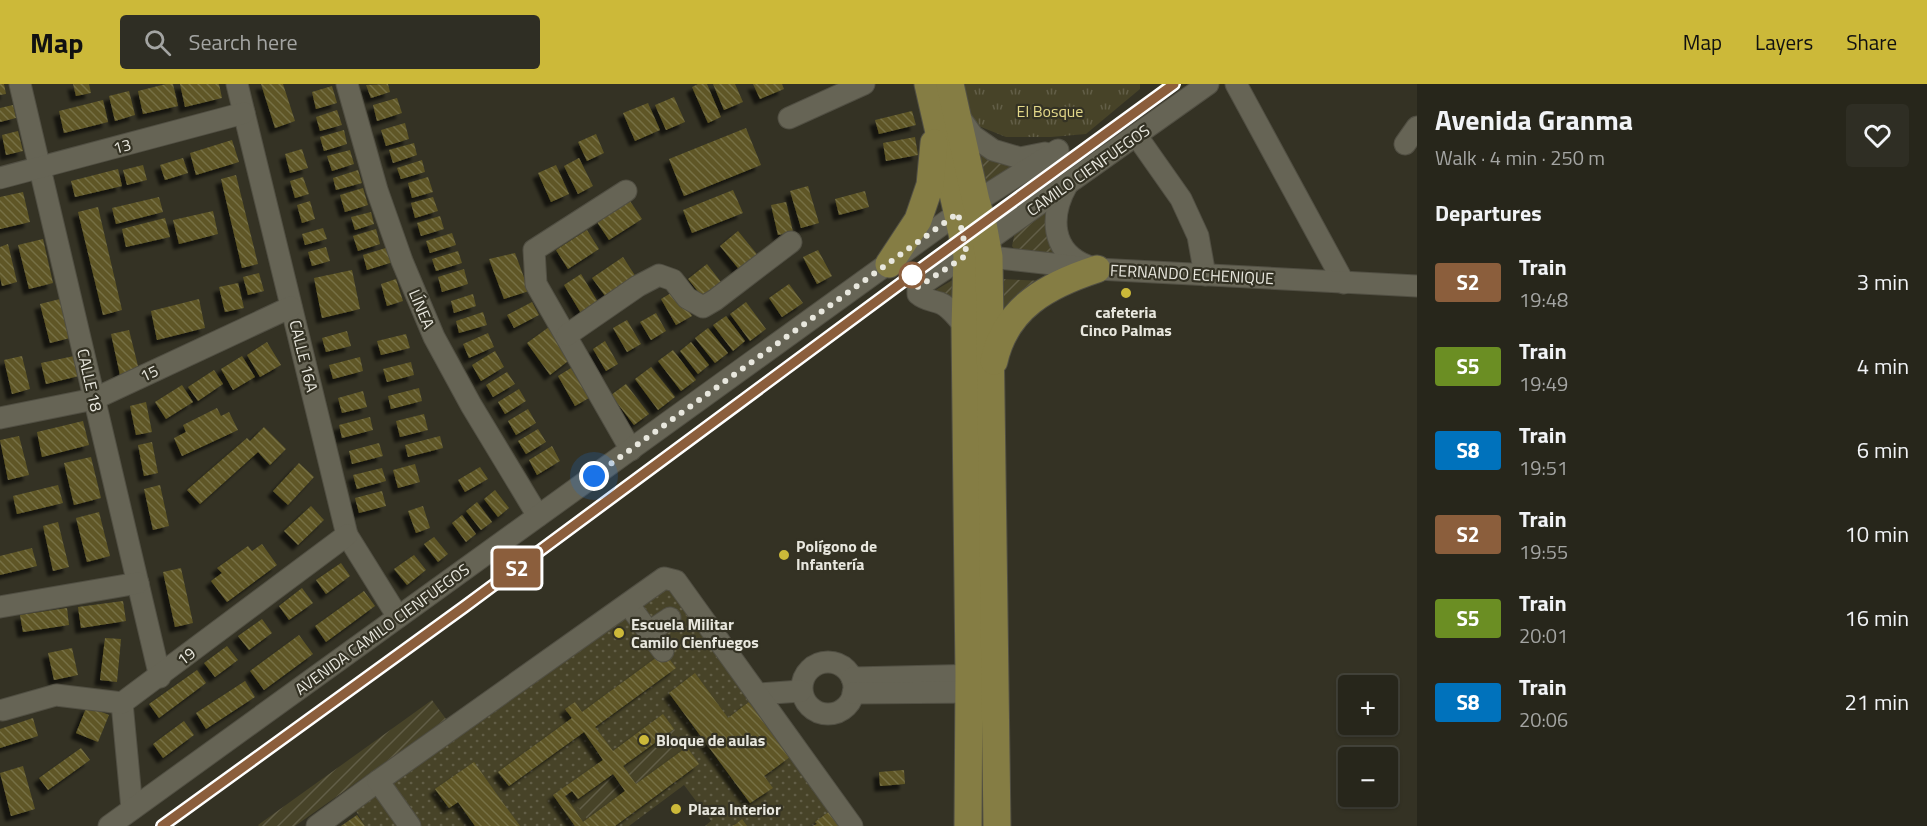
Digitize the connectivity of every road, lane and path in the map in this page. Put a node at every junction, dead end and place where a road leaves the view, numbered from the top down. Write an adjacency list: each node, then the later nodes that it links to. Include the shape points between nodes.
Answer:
1 (20, 84): 15 (street, CALLE 18)
2 (237, 84): 9 (street, CALLE 16A)
3 (346, 84): 34 (street, LÍNEA, via 377,190 434,337)
4 (864, 84): 11 (street)
5 (928, 84): 10 (main road)
6 (950, 84): 10 (main road)
7 (1208, 84): 13 (street, CAMILO CIENFUEGOS)
8 (1236, 84): 25 (street)
9 (244, 113): 15 (street, 13); 27 (street, CALLE 16A)
10 (946, 113): 19 (main road); 19 (street, CAMILO CIENFUEGOS, via 993,150 1020,158 1058,150); 22 (main road, via 918,220)
11 (789, 118)
12 (1417, 127): 14 (street)
13 (1136, 135): 17 (street, CAMILO CIENFUEGOS); 24 (street, via 1190,218 1198,236)
14 (1405, 144)
15 (40, 168): 16 (street, 13); 31 (street, CALLE 18)
16 (0, 178)
17 (1067, 184): 21 (street, CAMILO CIENFUEGOS); 23 (street, via 1056,210 1057,235 1072,258)
18 (626, 191): 29 (street, via 534,250 536,284)
19 (967, 207): 21 (main road); 22 (street, AVENIDA CAMILO CIENFUEGOS)
20 (791, 242): 29 (street, via 703,307 687,298 673,280 659,275)
21 (981, 251): 23 (street, FERNANDO ECHENIQUE); 28 (main road); 28 (street, CAMILO CIENFUEGOS, via 918,287 923,299 942,303); 30 (main road)
22 (889, 264): 33 (street, AVENIDA CAMILO CIENFUEGOS)
23 (1097, 269): 24 (street, FERNANDO ECHENIQUE); 30 (main road, via 1058,284 1023,308 999,343)
24 (1205, 275): 25 (street, FERNANDO ECHENIQUE)
25 (1344, 283): 26 (street, FERNANDO ECHENIQUE)
26 (1417, 286)
27 (291, 307): 31 (street, 15); 35 (street, CALLE 16A)
28 (965, 327): 45 (main road)
29 (567, 335): 33 (street)
30 (990, 383): 44 (main road)
31 (94, 399): 32 (street, 15); 36 (street, CALLE 18)
32 (0, 418)
33 (631, 450): 34 (street, AVENIDA CAMILO CIENFUEGOS)
34 (538, 516): 39 (street, AVENIDA CAMILO CIENFUEGOS)
35 (347, 535): 39 (street, CALLE 16A); 43 (street, 19)
36 (138, 583): 38 (street); 43 (street, CALLE 18)
37 (628, 604): 41 (street); 48 (street, via 664,578 676,581); 51 (street)
38 (0, 607)
39 (398, 617): 52 (street, AVENIDA CAMILO CIENFUEGOS)
40 (670, 618): 41 (street)
41 (649, 632): 42 (street)
42 (663, 651)
43 (160, 676): 49 (street, 19)
44 (996, 683): 45 (street); 58 (main road)
45 (969, 684): 46 (street); 57 (main road)
46 (853, 685): 47 (street, via 843,667 836,663 819,664 805,674); 47 (street, via 847,706 825,715 809,707)
47 (801, 691): 48 (street)
48 (757, 694): 56 (street)
49 (122, 703): 50 (street, via 56,695); 52 (street)
50 (3, 710)
51 (378, 781): 54 (street); 55 (street)
52 (132, 809): 53 (street, AVENIDA CAMILO CIENFUEGOS)
53 (108, 826)
54 (317, 826)
55 (410, 826)
56 (852, 826)
57 (968, 826)
58 (997, 826)

